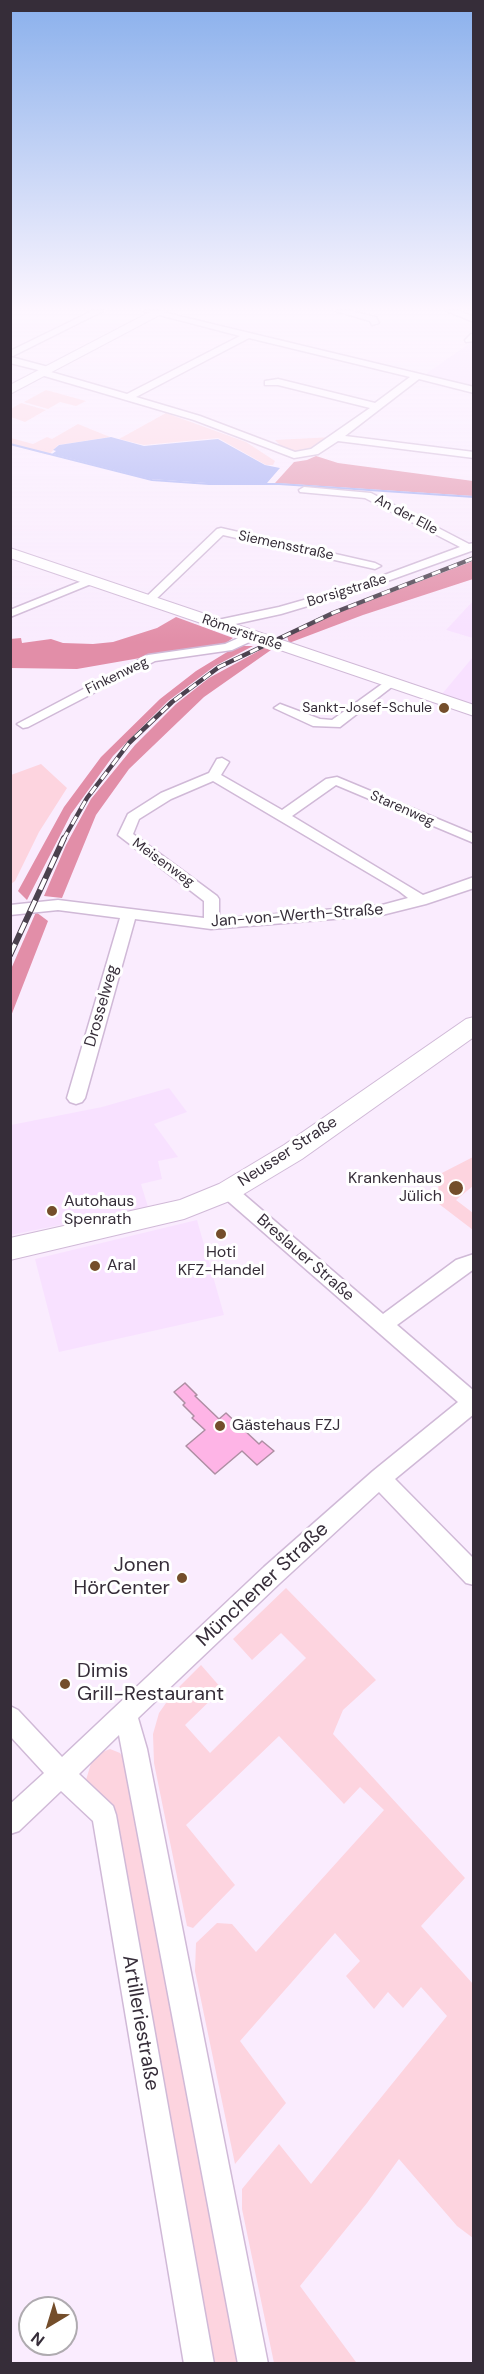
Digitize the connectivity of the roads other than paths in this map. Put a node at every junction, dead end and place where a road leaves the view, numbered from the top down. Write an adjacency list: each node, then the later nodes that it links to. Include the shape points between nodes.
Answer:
1 (207, 422): 3 (street, via 294,455 314,452)
2 (358, 422): 3 (street)
3 (336, 438): 4 (street)
4 (474, 454)
5 (303, 490): 6 (street, An der Elle, via 367,495)
6 (471, 547): 12 (street, Borsigstraße, via 353,590)
7 (10, 553): 9 (main road, Römerstraße)
8 (375, 566): 10 (street, Siemensstraße, via 221,531)
9 (92, 580): 10 (main road, Römerstraße); 11 (street)
10 (149, 600): 12 (main road, Römerstraße)
11 (10, 614)
12 (216, 624): 13 (main road, Römerstraße)
13 (252, 636): 14 (main road, Römerstraße); 17 (street, Finkenweg, via 228,646 152,658)
14 (389, 682): 15 (street, via 335,724 318,723); 16 (main road, Römerstraße)
15 (280, 708)
16 (474, 711)
17 (24, 724)
18 (222, 762): 19 (street)
19 (214, 776): 20 (street); 26 (street, Meisenweg, via 166,796 133,817 125,835 212,899)
20 (282, 817): 21 (street, Starenweg, via 331,782 343,783); 23 (street, via 404,888)
21 (474, 839)
22 (474, 882): 23 (street, Jan-von-Werth-Straße)
23 (421, 902): 26 (street, Jan-von-Werth-Straße, via 382,910)
24 (10, 910): 25 (street, Jan-von-Werth-Straße, via 58,905)
25 (129, 914): 26 (street, Jan-von-Werth-Straße); 28 (street, Drosselweg)
26 (211, 924)
27 (474, 1025): 29 (main road, Neusser Straße, via 293,1152)
28 (76, 1098)
29 (228, 1191): 30 (main road, Neusser Straße, via 184,1209); 32 (street, Breslauer Straße)
30 (10, 1249)
31 (474, 1261): 32 (street, via 463,1265)
32 (383, 1326): 33 (street, Breslauer Straße)
33 (473, 1402): 34 (street, Münchener Straße)
34 (380, 1478): 35 (street); 36 (street, Münchener Straße)
35 (474, 1575)
36 (125, 1714): 38 (street, Münchener Straße); 41 (street, via 135,1749)
37 (10, 1718): 38 (street, Artilleriestraße)
38 (61, 1774): 39 (street, Münchener Straße); 40 (street, Artilleriestraße, via 104,1815)
39 (10, 1822)
40 (198, 2364)
41 (253, 2364)

